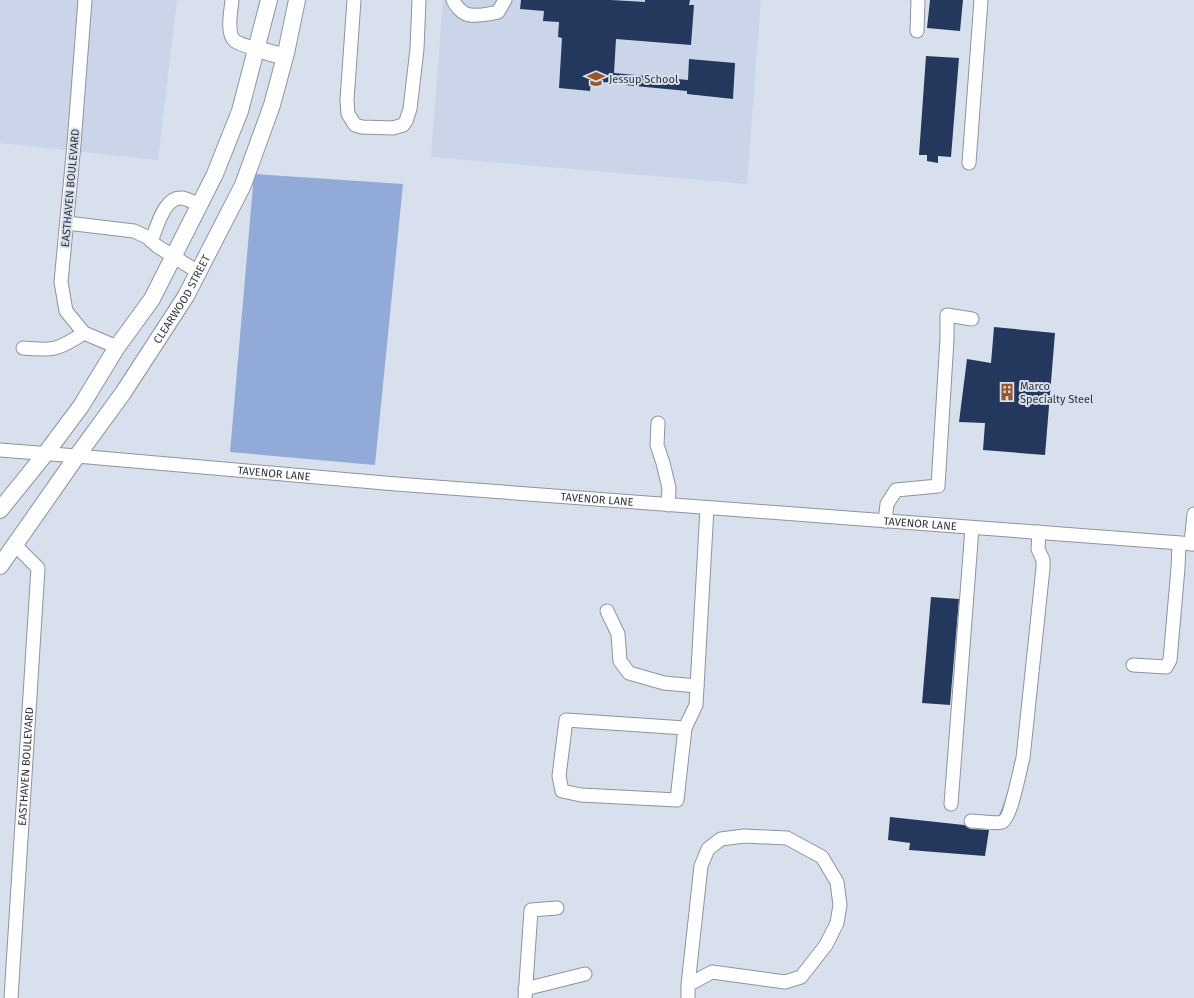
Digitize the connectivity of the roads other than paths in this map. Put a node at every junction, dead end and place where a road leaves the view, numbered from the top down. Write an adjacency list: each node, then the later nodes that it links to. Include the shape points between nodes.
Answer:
1 (85, 0): 16 (street, EASTHAVEN BOULEVARD)
2 (232, 0): 12 (street, via 232,37 237,42)
3 (270, 0): 12 (main road)
4 (297, 0): 13 (main road, CLEARWOOD STREET)
5 (354, 0): 6 (street, via 348,114 355,125 393,128 403,125 410,109 417,49)
6 (419, 0)
7 (453, 0): 8 (street, via 466,14 484,16 498,12)
8 (505, 0)
9 (918, 0): 11 (street)
10 (981, 0): 14 (street)
11 (917, 31)
12 (257, 49): 13 (main road); 15 (main road, via 240,111)
13 (285, 57): 19 (main road, CLEARWOOD STREET, via 272,105 243,185)
14 (969, 163)
15 (200, 206): 17 (street, via 183,198 174,198 166,205); 18 (main road)
16 (66, 223): 17 (street, via 134,232); 21 (street, EASTHAVEN BOULEVARD, via 61,282 66,311)
17 (151, 241): 18 (street)
18 (173, 257): 19 (street); 22 (main road, via 152,299)
19 (198, 272): 27 (main road, CLEARWOOD STREET, via 186,296 123,393)
20 (972, 319): 32 (street, via 947,315 938,486 896,490 887,504)
21 (84, 333): 22 (street, EASTHAVEN BOULEVARD); 23 (street, via 58,348)
22 (117, 347): 26 (main road, via 81,406)
23 (23, 348)
24 (658, 423): 28 (street, via 657,445 668,488)
25 (0, 450): 26 (street, TAVENOR LANE)
26 (46, 453): 27 (street, TAVENOR LANE); 30 (main road)
27 (77, 456): 28 (street, TAVENOR LANE); 36 (main road, CLEARWOOD STREET)
28 (668, 505): 29 (street, TAVENOR LANE)
29 (708, 508): 32 (street, TAVENOR LANE); 40 (street)
30 (0, 510)
31 (1194, 514): 35 (street)
32 (885, 521): 33 (street, TAVENOR LANE)
33 (972, 528): 34 (street, TAVENOR LANE); 42 (street)
34 (1039, 532): 35 (street, TAVENOR LANE); 43 (street, via 1038,549 1043,560 1043,568 1023,758 1018,781 1006,820 997,823)
35 (1188, 544): 39 (street, via 1178,568 1170,660 1166,667)
36 (15, 545): 37 (main road, CLEARWOOD STREET); 48 (street, EASTHAVEN BOULEVARD, via 38,568)
37 (0, 566)
38 (607, 611): 40 (street, via 618,634 620,661 629,673 664,683)
39 (1133, 665)
40 (697, 686): 41 (street, via 696,705)
41 (685, 728): 41 (street, via 677,800 562,791 559,776 566,720)
42 (951, 804)
43 (972, 821)
44 (557, 908): 47 (street, via 531,910)
45 (585, 974): 47 (street)
46 (688, 985): 46 (street, via 701,866 708,849 721,839 744,836 787,838 822,857 837,882 840,905 837,923 826,945 801,977 785,982 712,972); 49 (street)
47 (525, 993)
48 (11, 998)
49 (688, 998)

